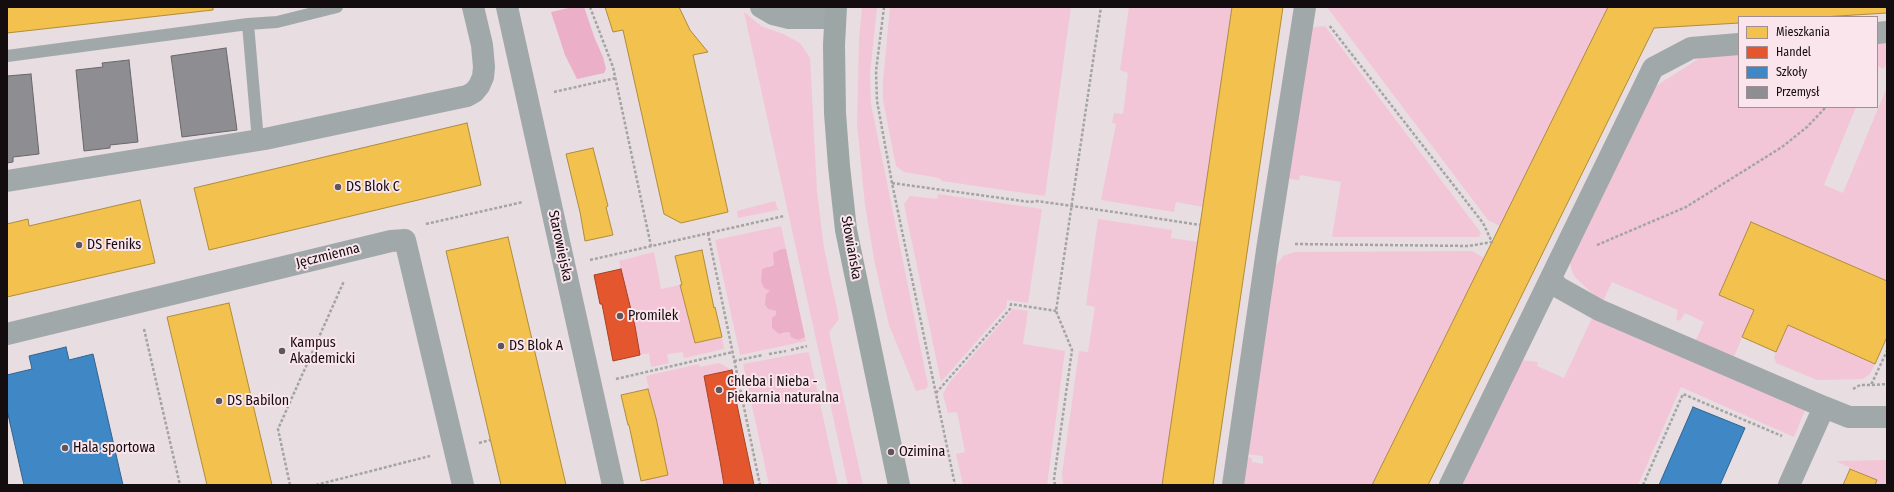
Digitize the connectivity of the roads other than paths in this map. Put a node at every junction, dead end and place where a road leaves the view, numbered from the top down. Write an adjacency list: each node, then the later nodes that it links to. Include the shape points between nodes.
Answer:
1 (337, 7): 7 (lane, via 276,22)
2 (473, 7): 10 (street, via 484,57 483,76 474,92 458,99)
3 (507, 7): 17 (street, Starowiejska)
4 (761, 7): 6 (street, via 773,14 789,18)
5 (1305, 7): 19 (street)
6 (836, 13): 18 (street, Słowiańska, via 834,113 846,230)
7 (248, 24): 9 (lane); 10 (lane)
8 (1738, 44): 12 (street, via 1691,48 1653,68)
9 (7, 56)
10 (258, 141): 11 (street)
11 (7, 181)
12 (1555, 270): 14 (street, via 1558,287 1599,310); 20 (street)
13 (7, 334): 16 (street, Jęczmienna, via 391,241 405,240)
14 (1824, 407): 15 (street, via 1849,418); 21 (street)
15 (1887, 417)
16 (463, 485)
17 (613, 485)
18 (899, 485)
19 (1233, 485)
20 (1450, 485)
21 (1789, 485)

